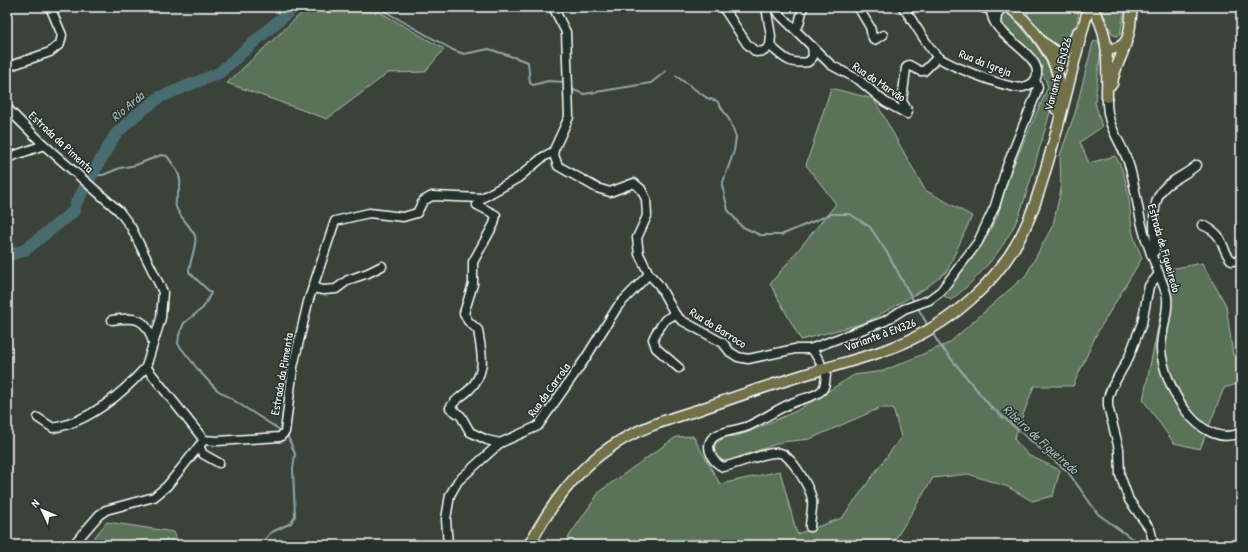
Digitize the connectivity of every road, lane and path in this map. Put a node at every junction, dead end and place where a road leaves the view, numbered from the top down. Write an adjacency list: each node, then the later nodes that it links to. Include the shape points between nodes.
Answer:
1 (50, 7): 24 (street, via 62,35 60,44 50,52)
2 (553, 7): 30 (street, via 566,32 569,117)
3 (723, 7): 21 (street, via 747,44 756,52 764,51)
4 (766, 7): 21 (street, via 771,36)
5 (775, 7): 16 (street, Rua do Marvão)
6 (803, 7): 16 (street, via 799,24)
7 (858, 7): 17 (street, via 870,27 874,40)
8 (903, 7): 23 (street)
9 (980, 7): 13 (street)
10 (1008, 7): 15 (main road)
11 (1020, 7): 15 (main road)
12 (1132, 7): 19 (main road)
13 (995, 9): 25 (street, Rua da Igreja, via 996,25 1035,63)
14 (1089, 10): 18 (main road, via 1066,51 1056,52); 20 (main road, Estrada de Figueiredo, via 1099,19); 28 (main road, Variante à EN326)
15 (1023, 18): 18 (main road)
16 (795, 28): 22 (street, Rua do Marvão)
17 (883, 35)
18 (1037, 37): 28 (main road, via 1053,60 1060,82)
19 (1126, 42): 20 (main road, via 1120,47); 26 (main road, via 1123,54 1114,69 1112,86)
20 (1107, 45): 26 (main road, Estrada de Figueiredo)
21 (770, 46): 22 (street, via 792,63 808,62 812,57)
22 (812, 46): 23 (street, Rua do Marvão, via 831,65 859,80 885,102 907,114 908,111 902,101 906,68 909,65 924,71)
23 (938, 57): 25 (street, Rua da Igreja, via 982,77 1016,88 1027,86)
24 (7, 67)
25 (1035, 80): 44 (street, via 1038,87 1036,94 978,242 941,291 929,300 904,309 885,321)
26 (1107, 97): 35 (street, Estrada de Figueiredo, via 1110,126 1130,166)
27 (7, 108): 29 (street, Estrada da Pimenta)
28 (1054, 141): 58 (main road, Variante à EN326, via 1039,194 1014,248 991,279 951,316 896,346 760,388 635,433 612,446 589,464 568,486 542,521)
29 (44, 145): 31 (street); 43 (street, Estrada da Pimenta, via 125,218 163,292 161,318)
30 (553, 152): 33 (street, via 518,178); 38 (street, Rua do Barroco, via 558,166 597,188 610,192 634,183 641,189 646,199 647,216 638,238 639,254)
31 (7, 158)
32 (1197, 165): 35 (street, via 1160,193 1155,213 1155,251)
33 (482, 198): 40 (street, Estrada da Pimenta, via 432,196 423,201 417,213 403,217 369,213 335,221); 52 (street, via 477,205 496,215 494,224 473,262 473,284 464,313 468,322 478,330 483,360 480,373 470,389 450,408 461,416 470,432)
34 (1202, 225): 36 (street, via 1218,235 1232,262)
35 (1151, 254): 39 (street, Estrada de Figueiredo)
36 (1241, 260)
37 (382, 266): 40 (street, via 348,280 336,289)
38 (649, 274): 41 (street, Rua do Barroco, via 659,285); 52 (street, Rua da Carrola, via 618,306 586,359 538,426)
39 (1159, 274): 50 (street, Estrada de Figueiredo, via 1167,296 1161,350 1166,371 1177,397 1193,420 1211,433 1233,436); 59 (street, via 1149,286 1142,323 1129,357 1108,398 1119,449 1120,475 1129,500 1150,530)
40 (313, 288): 51 (street, Estrada da Pimenta, via 293,367 285,432 280,437)
41 (675, 314): 44 (street, Rua do Barroco, via 681,320 723,343 738,357 748,359 795,348); 47 (street, via 665,320 653,339 656,348)
42 (112, 320): 43 (street, via 140,320 148,328)
43 (154, 342): 46 (street, Estrada da Pimenta)
44 (810, 349): 45 (street)
45 (820, 362)
46 (146, 367): 49 (street, via 97,410 68,426 53,428); 51 (street)
47 (679, 368)
48 (826, 376): 54 (street, via 822,391 748,426 717,435 711,440 709,449 711,457 724,467 771,454 780,453 788,457 812,499)
49 (38, 418)
50 (1241, 433)
51 (201, 443): 53 (street, via 203,454); 56 (street, via 167,486 154,497 106,510)
52 (500, 443): 55 (street, Rua da Carrola, via 458,481 450,495 446,519)
53 (219, 463)
54 (810, 527)
55 (448, 541): 57 (street)
56 (73, 545)
57 (440, 545)
58 (529, 545)
59 (1154, 545)

